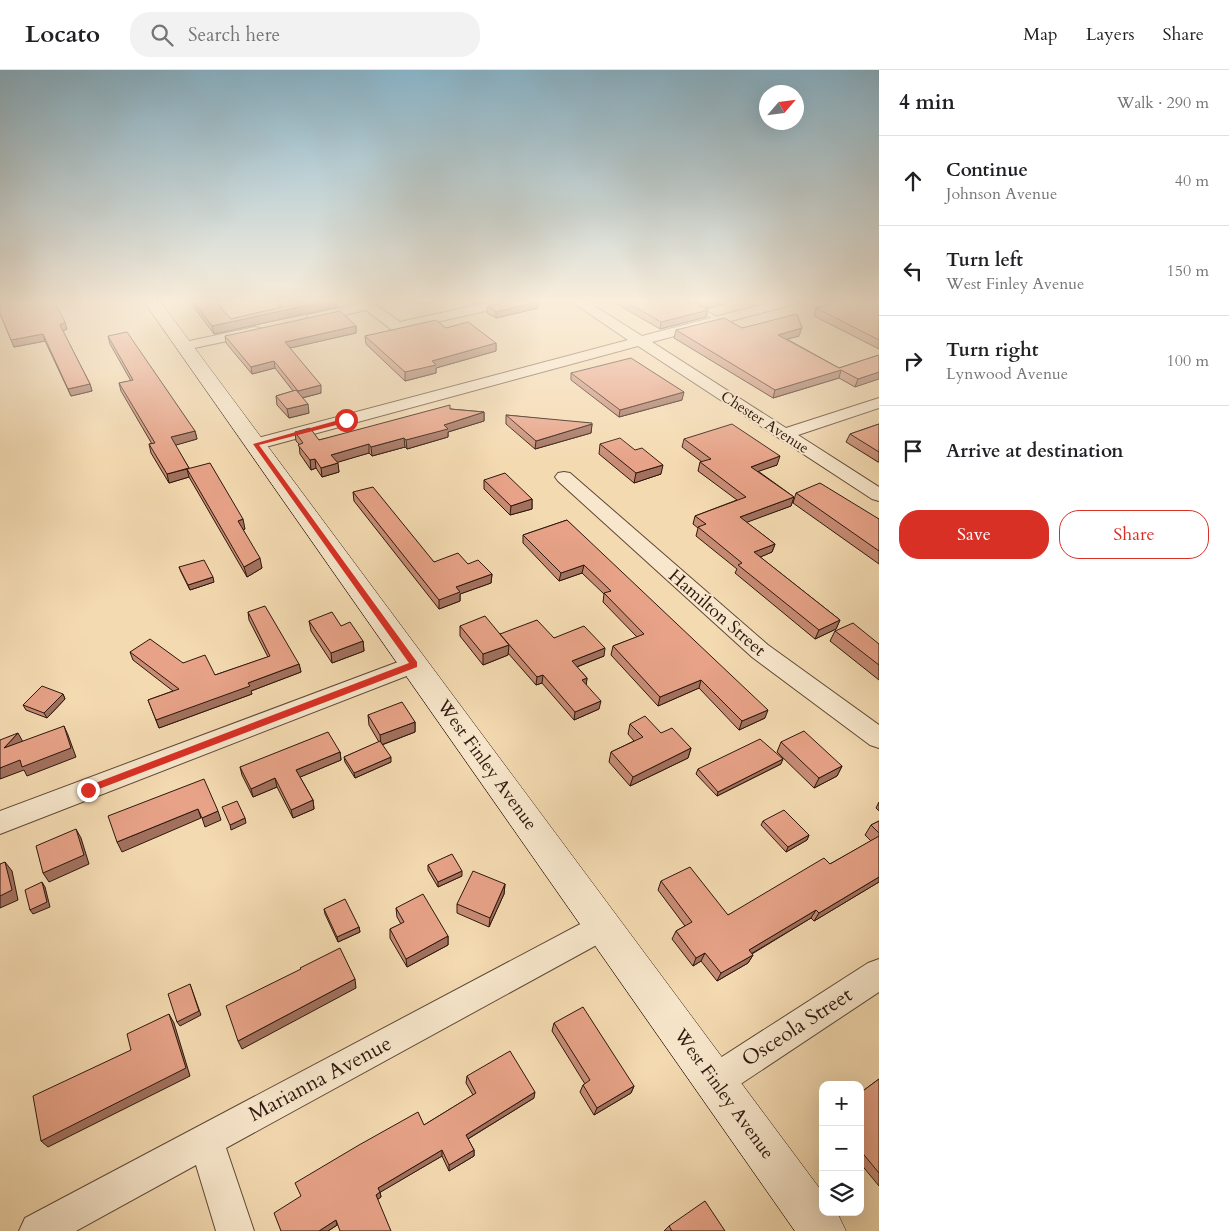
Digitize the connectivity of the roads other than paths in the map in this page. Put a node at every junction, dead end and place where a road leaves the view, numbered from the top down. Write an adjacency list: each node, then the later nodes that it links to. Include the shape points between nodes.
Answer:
1 (191, 354): 6 (main road, West Finley Avenue)
2 (591, 354): 6 (street)
3 (661, 354): 5 (street, Chester Avenue)
4 (879, 403): 5 (street)
5 (786, 434): 8 (street, Chester Avenue)
6 (256, 444): 9 (main road, West Finley Avenue)
7 (564, 477): 10 (street, Hamilton Street, via 760,651)
8 (879, 494)
9 (414, 664): 11 (street); 12 (main road, West Finley Avenue)
10 (879, 738)
11 (0, 824)
12 (603, 926): 14 (main road, West Finley Avenue); 15 (street, Marianna Avenue)
13 (879, 974): 14 (street, Osceola Street)
14 (715, 1081): 18 (main road, West Finley Avenue)
15 (206, 1140): 16 (street, Marianna Avenue); 17 (street)
16 (38, 1231)
17 (235, 1231)
18 (824, 1231)

